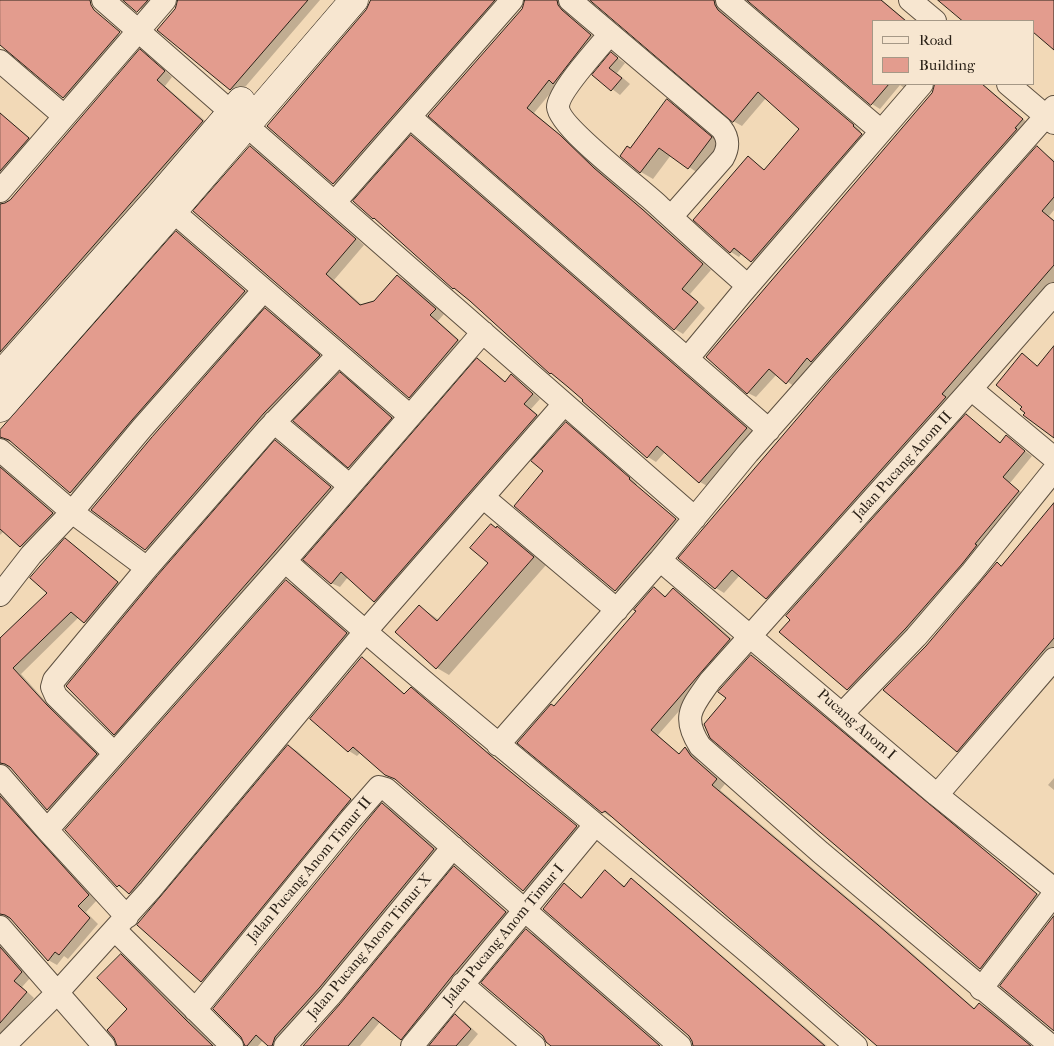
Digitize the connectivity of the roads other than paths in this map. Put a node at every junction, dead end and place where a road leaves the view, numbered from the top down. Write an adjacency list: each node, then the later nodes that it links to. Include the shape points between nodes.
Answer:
1 (103, 0): 10 (street)
2 (165, 0): 10 (street)
3 (329, 0): 18 (main road)
4 (354, 0): 18 (main road)
5 (512, 0): 17 (street)
6 (570, 0): 11 (street)
7 (727, 0): 19 (street)
8 (910, 0): 9 (street)
9 (934, 20)
10 (137, 31): 16 (street); 18 (street)
11 (610, 34): 23 (street, via 561,95 558,109 561,117 595,152); 23 (street, via 726,134 728,149 723,158)
12 (0, 61): 16 (street)
13 (921, 85): 19 (street)
14 (1009, 85): 15 (street)
15 (1052, 115): 36 (street)
16 (64, 116): 20 (street)
17 (410, 118): 21 (street); 29 (street)
18 (238, 119): 21 (street); 22 (main road)
19 (881, 131): 24 (street)
20 (0, 191)
21 (335, 202): 27 (street)
22 (166, 204): 25 (street); 30 (main road); 33 (main road)
23 (671, 217): 24 (street)
24 (748, 286): 29 (street)
25 (263, 291): 28 (street); 42 (street)
26 (1052, 301): 31 (street, Jalan Pucang Anom II)
27 (482, 332): 32 (street); 34 (street)
28 (338, 355): 34 (street); 35 (street)
29 (688, 358): 36 (street)
30 (0, 376)
31 (971, 390): 38 (street); 50 (street, Jalan Pucang Anom II)
32 (564, 404): 41 (street); 43 (street)
33 (0, 408)
34 (410, 416): 40 (street)
35 (274, 422): 40 (street); 46 (street)
36 (769, 430): 43 (street)
37 (0, 450): 42 (street)
38 (1054, 458)
39 (1054, 470): 52 (street, via 916,637)
40 (350, 486): 45 (street)
41 (483, 497): 48 (street); 49 (street)
42 (72, 512): 46 (street); 47 (street, via 30,555)
43 (695, 518): 44 (street)
44 (660, 560): 48 (street); 50 (street, Pucang Anom I)
45 (285, 561): 49 (street); 54 (street)
46 (148, 568): 54 (street, via 52,684 56,696)
47 (0, 595)
48 (617, 610): 53 (street)
49 (365, 632): 53 (street); 63 (street)
50 (752, 636): 52 (street, Pucang Anom I); 66 (street, Jalan Pucang Anom II, via 710,681 691,712 692,734 700,746 820,852)
51 (1054, 659): 56 (street)
52 (843, 713): 56 (street, Pucang Anom I)
53 (498, 746): 57 (street)
54 (114, 753): 58 (street)
55 (0, 776): 58 (street)
56 (937, 795): 60 (street, Pucang Anom I)
57 (595, 825): 62 (street, Jalan Pucang Anom Timur I); 76 (street)
58 (47, 830): 63 (street)
59 (454, 847): 62 (street, Jalan Pucang Anom Timur II); 68 (street, Jalan Pucang Anom Timur II, via 386,789 379,787); 72 (street, Jalan Pucang Anom Timur X)
60 (1054, 889)
61 (1054, 894): 66 (street)
62 (525, 911): 65 (street, Jalan Pucang Anom Timur I); 75 (street, Jalan Pucang Anom Timur II)
63 (121, 924): 67 (street); 68 (street)
64 (0, 927): 67 (street)
65 (462, 984): 73 (street, Jalan Pucang Anom Timur I); 74 (street)
66 (981, 989): 77 (street, Jalan Pucang Anom II)
67 (57, 993): 69 (street); 70 (street)
68 (195, 1010): 71 (street)
69 (6, 1042)
70 (104, 1046)
71 (232, 1046)
72 (286, 1046)
73 (412, 1046)
74 (534, 1046)
75 (680, 1046)
76 (856, 1046)
77 (1051, 1046)

